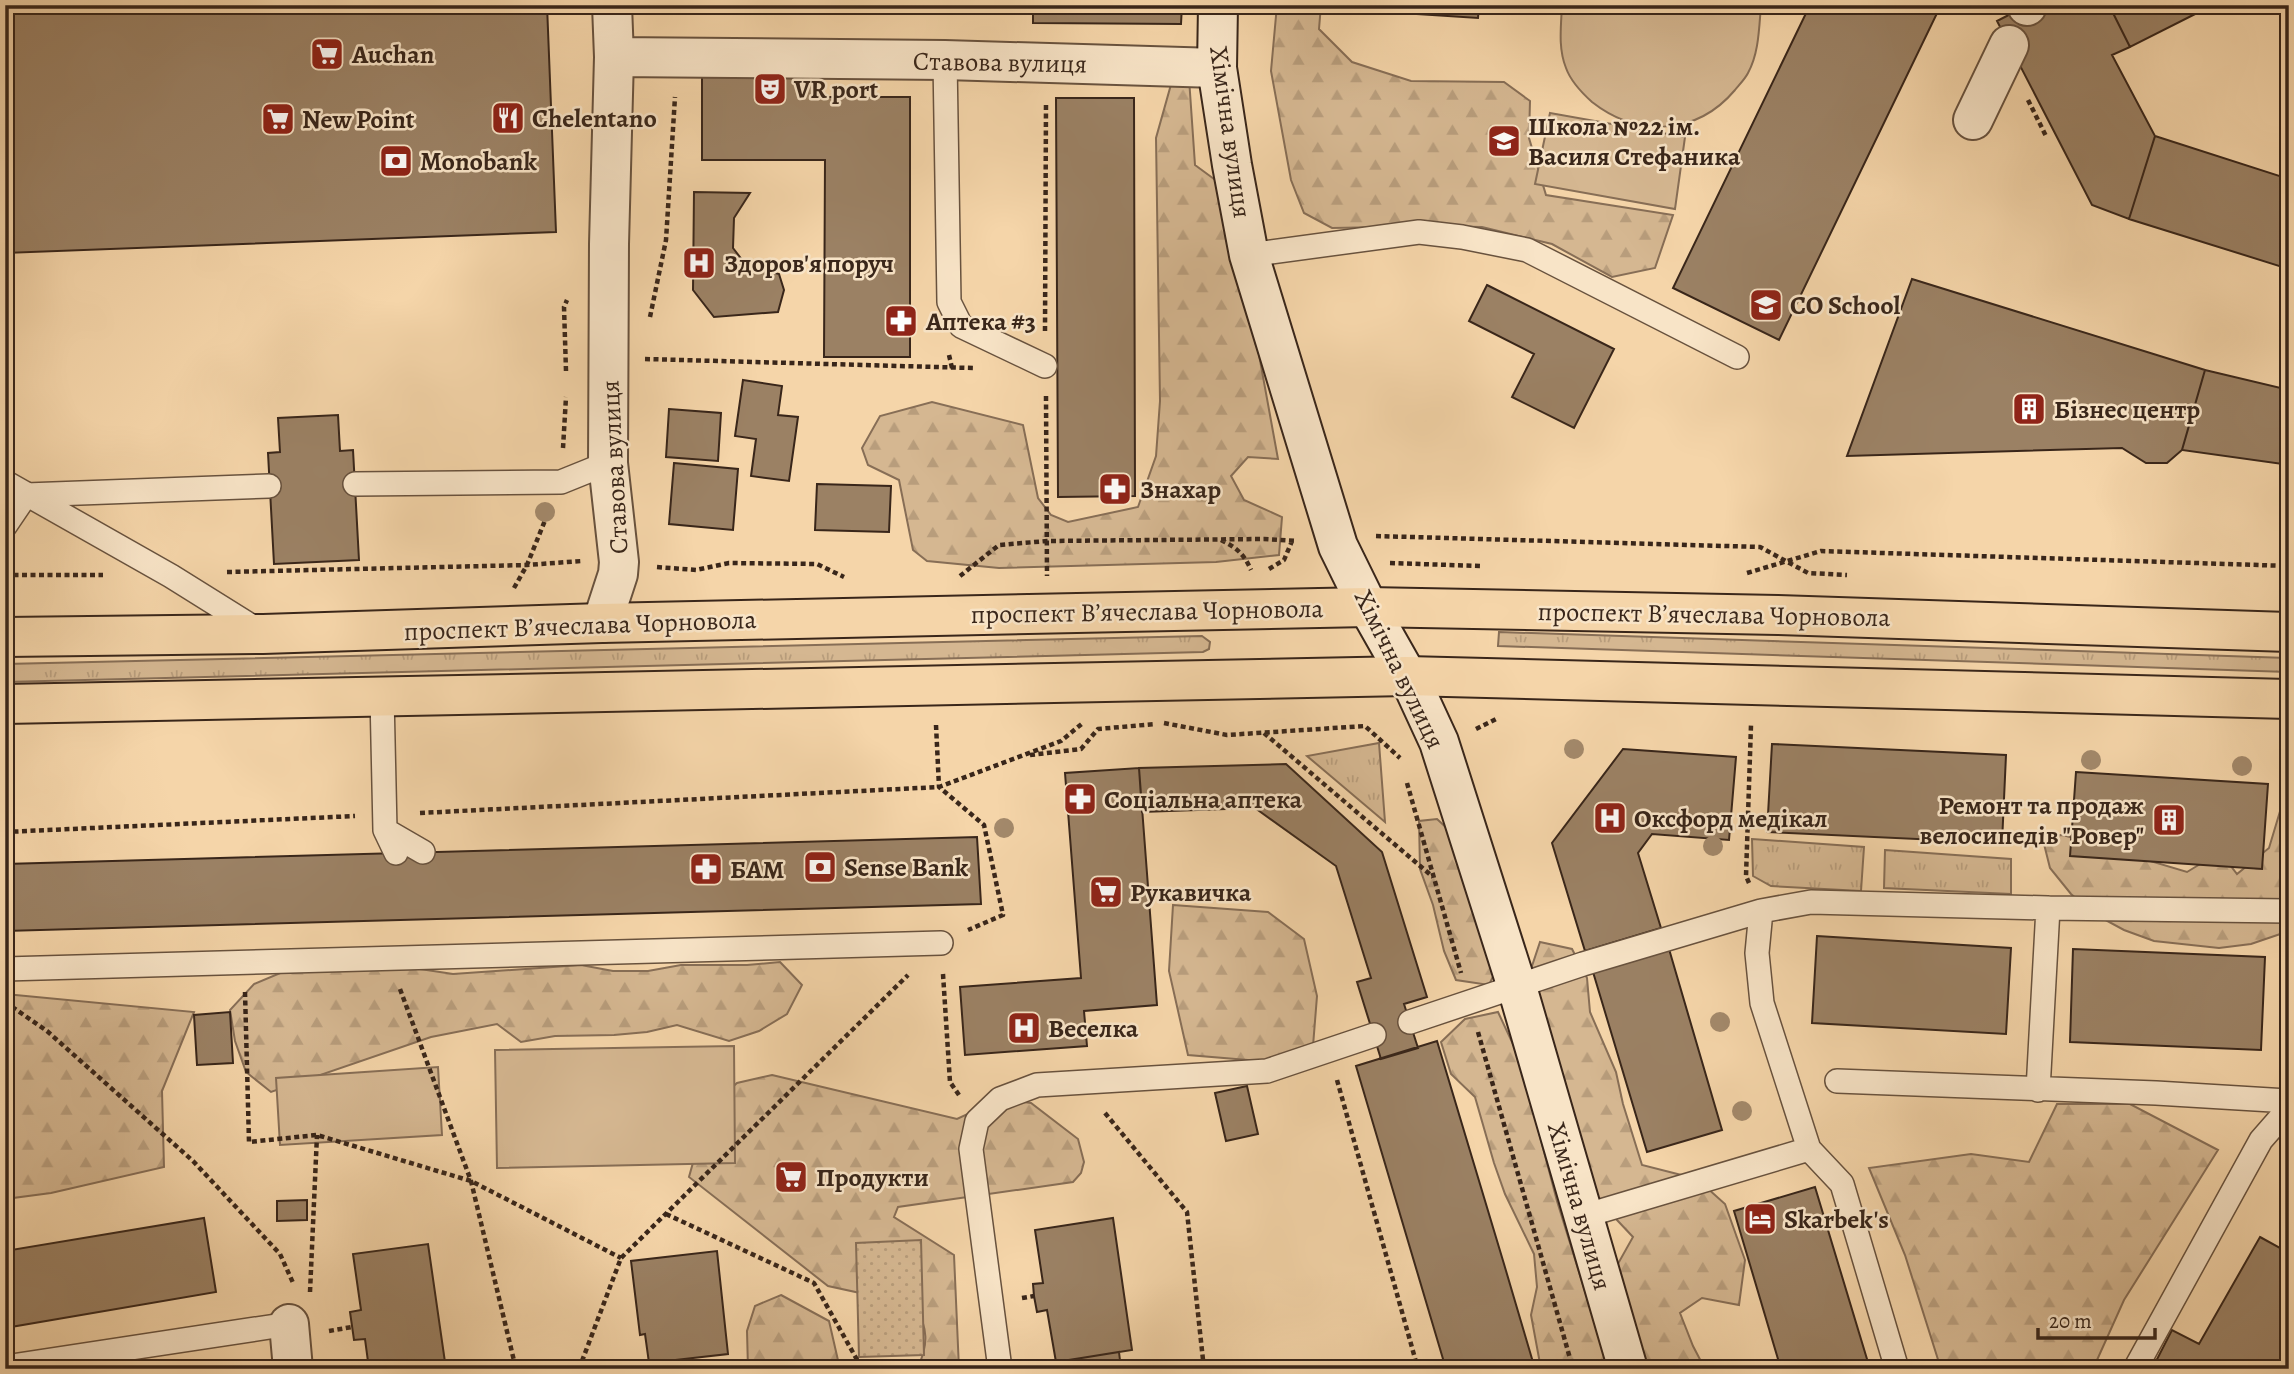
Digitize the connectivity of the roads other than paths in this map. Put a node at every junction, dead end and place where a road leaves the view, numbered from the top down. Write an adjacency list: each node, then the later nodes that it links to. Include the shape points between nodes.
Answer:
1 (612, 5): 4 (street, Ставова вулиця)
2 (1218, 5): 6 (street, Хімічна вулиця)
3 (2009, 46): 7 (street)
4 (614, 57): 5 (street, Ставова вулиця); 11 (street, Ставова вулиця)
5 (946, 60): 6 (street, Ставова вулиця); 10 (lane, via 949,302 961,326)
6 (1217, 68): 8 (street, Хімічна вулиця)
7 (1973, 120)
8 (1249, 255): 9 (lane, via 1419,232 1527,250); 17 (street, Хімічна вулиця, via 1338,546 1357,552)
9 (1737, 357)
10 (1045, 366)
11 (608, 463): 13 (lane, via 561,482); 18 (street, Ставова вулиця, via 619,562)
12 (5, 482): 15 (lane)
13 (355, 484)
14 (270, 486): 15 (lane)
15 (26, 495): 16 (lane); 20 (lane, via 171,576)
16 (5, 526)
17 (1368, 607): 18 (main road, проспект Вʼячеслава Чорновола); 19 (main road, проспект Вʼячеслава Чорновола, via 1792,615); 22 (street, Хімічна вулиця)
18 (601, 623): 20 (main road, проспект Вʼячеслава Чорновола)
19 (2289, 632)
20 (262, 634): 21 (main road, проспект Вʼячеслава Чорновола)
21 (5, 637)
22 (1407, 676): 23 (main road); 24 (main road); 34 (street, Хімічна вулиця, via 1439,742)
23 (382, 696): 25 (main road); 26 (lane)
24 (2289, 699)
25 (5, 705)
26 (384, 822): 27 (lane); 28 (lane)
27 (423, 852)
28 (396, 853)
29 (2048, 908): 30 (lane, via 1811,902); 31 (lane); 38 (lane)
30 (1761, 911): 34 (lane); 41 (lane, via 1757,953 1762,1003)
31 (2289, 911)
32 (941, 943): 33 (lane, via 388,949 244,962)
33 (5, 969)
34 (1517, 988): 35 (lane); 42 (street, Хімічна вулиця)
35 (1410, 1022)
36 (1374, 1035): 46 (lane, via 1267,1071 1037,1085 1000,1099 977,1121 971,1149)
37 (1837, 1080): 38 (lane)
38 (2038, 1090): 39 (lane)
39 (2289, 1101)
40 (2289, 1108): 49 (lane, via 2260,1140)
41 (1809, 1149): 42 (lane); 48 (lane, via 1842,1184)
42 (1584, 1216): 47 (street, Хімічна вулиця)
43 (299, 1307): 44 (lane); 45 (street)
44 (5, 1367)
45 (293, 1369)
46 (1000, 1369)
47 (1628, 1369)
48 (1898, 1369)
49 (2135, 1369)

